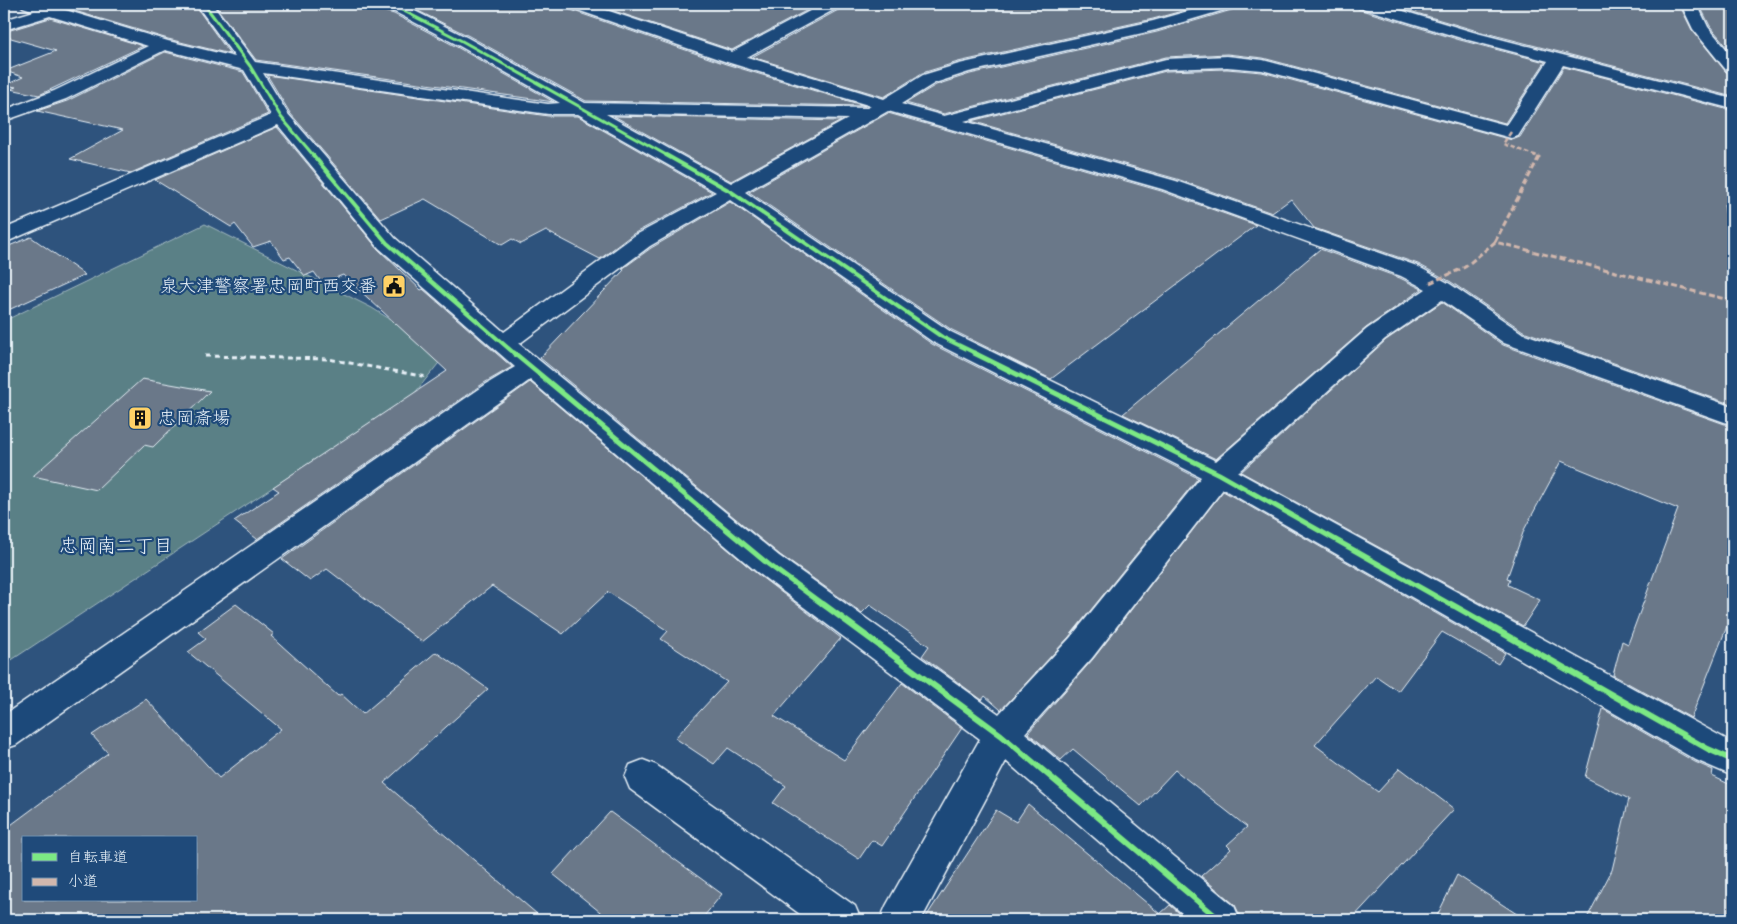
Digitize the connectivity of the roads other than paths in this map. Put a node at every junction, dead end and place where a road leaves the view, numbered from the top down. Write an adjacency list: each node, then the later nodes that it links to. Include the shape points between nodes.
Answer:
1 (28, 4): 10 (street)
2 (72, 4): 10 (street)
3 (204, 4): 15 (street)
4 (382, 4): 18 (street, via 400,9 462,40)
5 (574, 4): 13 (street)
6 (834, 4): 13 (street)
7 (1229, 4): 19 (street, via 1156,25 965,68 929,79)
8 (1364, 4): 14 (street)
9 (1689, 4): 16 (street, via 1701,29)
10 (53, 10): 11 (street); 12 (street)
11 (4, 25)
12 (163, 45): 15 (street); 20 (street, via 60,95)
13 (733, 58): 19 (street)
14 (1558, 59): 17 (street); 22 (street, via 1511,132 1263,65 1202,59 1166,64)
15 (250, 66): 18 (street, via 548,110); 21 (street)
16 (1733, 67)
17 (1733, 104)
18 (582, 108): 19 (street); 23 (street)
19 (879, 109): 22 (street); 23 (street)
20 (4, 116)
21 (281, 117): 24 (street); 26 (street, via 387,243)
22 (944, 122): 25 (street, via 1169,186 1408,271)
23 (730, 192): 26 (street, via 642,241); 29 (street, via 942,337)
24 (4, 237)
25 (1442, 290): 28 (street, via 1513,338); 29 (street, via 1376,334)
26 (503, 344): 27 (street)
27 (532, 367): 30 (street); 31 (street, via 768,564)
28 (1733, 416)
29 (1219, 474): 31 (street, via 1081,648); 32 (street, via 1708,749)
30 (4, 734)
31 (1001, 736): 35 (street); 36 (street)
32 (1733, 760)
33 (643, 777): 34 (street)
34 (841, 920)
35 (900, 920)
36 (1220, 920)

